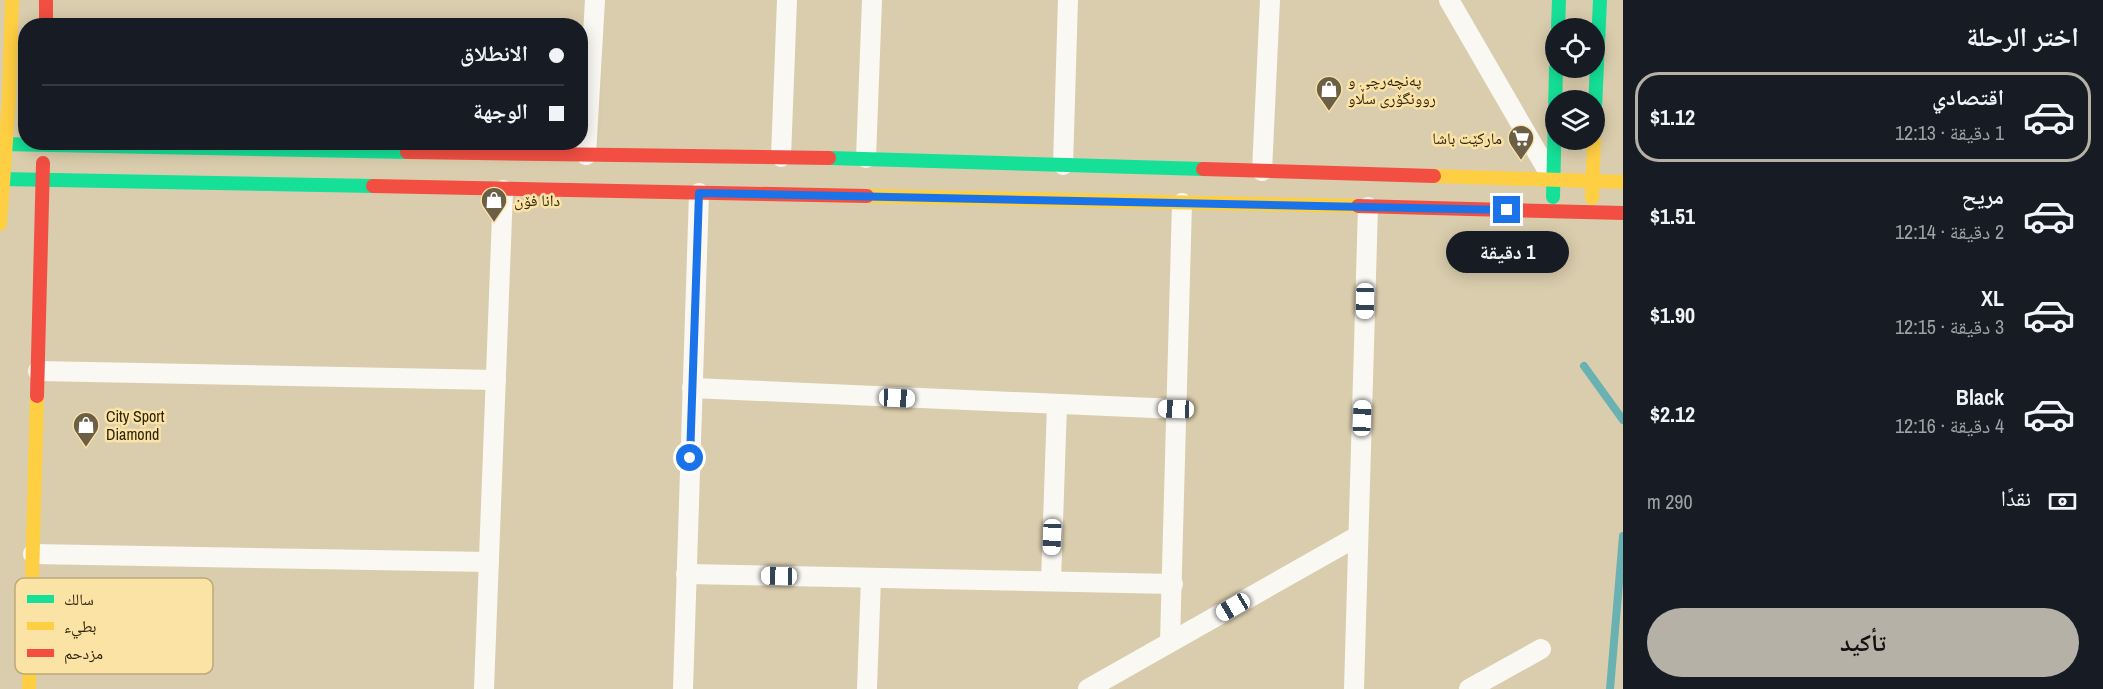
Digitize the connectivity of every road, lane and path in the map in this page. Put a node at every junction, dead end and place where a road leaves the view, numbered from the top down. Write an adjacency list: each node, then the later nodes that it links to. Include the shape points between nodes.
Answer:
1 (12, 0): 16 (street, via 9,99)
2 (46, 0): 11 (street)
3 (595, 0): 15 (street)
4 (787, 0): 22 (street)
5 (872, 0): 23 (street)
6 (1068, 0): 24 (street)
7 (1270, 0): 25 (street)
8 (1449, 0): 26 (street)
9 (1559, 0): 12 (street)
10 (1600, 0): 14 (street)
11 (46, 18)
12 (1558, 18)
13 (1556, 78): 26 (street)
14 (1596, 90)
15 (588, 121)
16 (3, 144): 27 (street)
17 (44, 150): 28 (street)
18 (340, 150): 21 (street)
19 (586, 150): 21 (street)
20 (1594, 150): 29 (street)
21 (586, 155): 22 (street)
22 (781, 157): 23 (street)
23 (866, 158): 24 (street)
24 (1063, 165): 25 (street)
25 (1262, 171): 26 (street)
26 (1552, 178): 29 (street); 35 (street)
27 (2, 179): 28 (street); 38 (street)
28 (42, 181): 31 (street); 39 (street)
29 (1592, 181): 30 (street); 36 (street)
30 (1623, 182)
31 (503, 190): 32 (street); 40 (street)
32 (699, 193): 33 (street); 41 (street)
33 (1182, 203): 34 (street); 43 (street)
34 (1368, 207): 35 (street); 44 (street)
35 (1553, 210): 36 (street)
36 (1593, 212): 37 (street)
37 (1623, 213)
38 (0, 224)
39 (38, 371): 40 (street); 45 (street)
40 (496, 380): 46 (street)
41 (692, 388): 42 (street); 47 (street)
42 (1057, 405): 43 (street); 50 (street)
43 (1176, 409): 51 (street)
44 (1358, 536): 52 (street); 60 (street)
45 (33, 554): 46 (street); 48 (street)
46 (489, 562): 56 (street)
47 (686, 574): 49 (street); 57 (street)
48 (32, 578)
49 (871, 578): 50 (street); 58 (street)
50 (1051, 582): 51 (street)
51 (1173, 584): 52 (street)
52 (1170, 642): 59 (street)
53 (1541, 649): 61 (street)
54 (29, 674): 55 (street)
55 (29, 689)
56 (484, 689)
57 (682, 689)
58 (867, 689)
59 (1088, 689)
60 (1354, 689)
61 (1469, 689)

